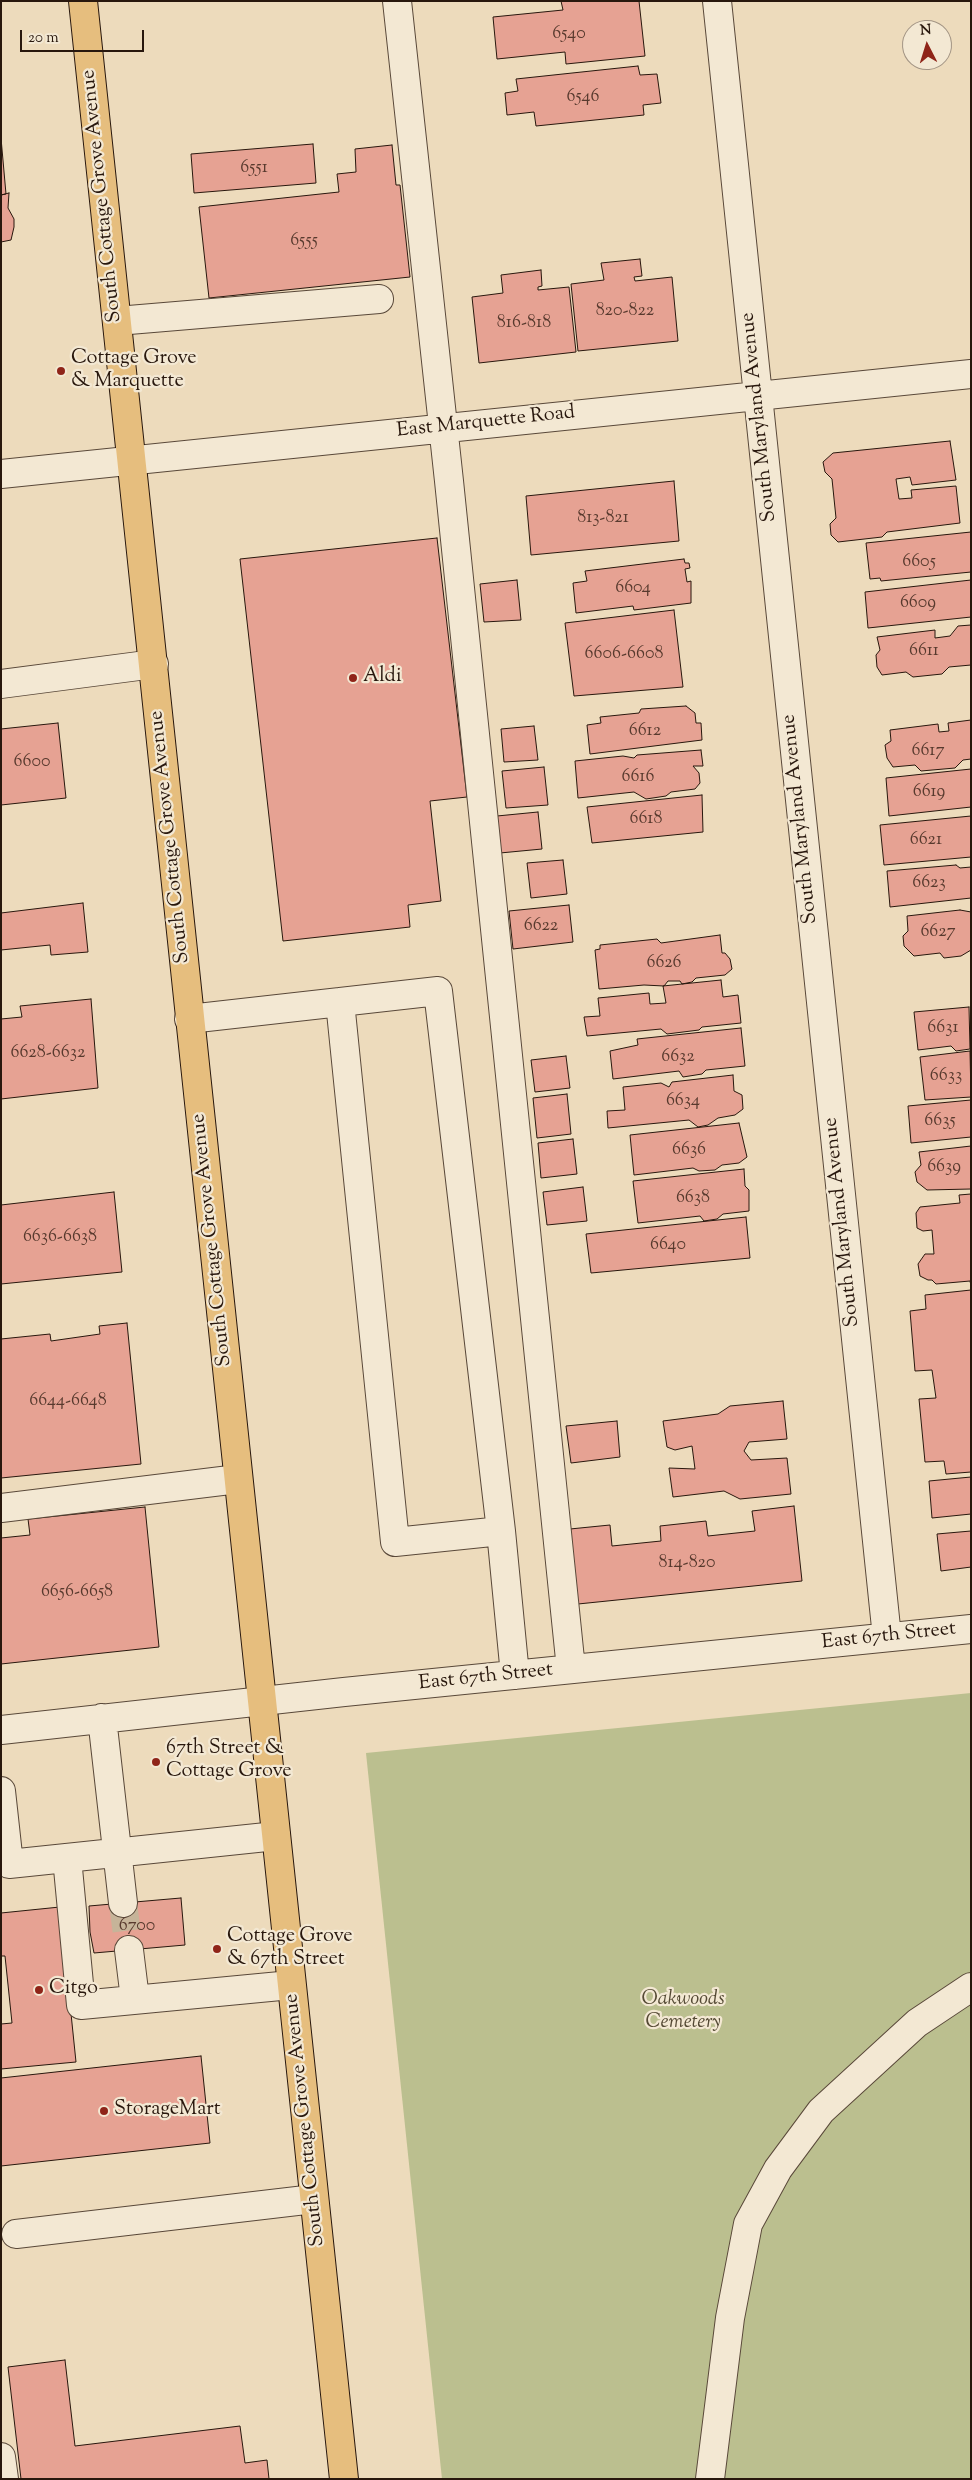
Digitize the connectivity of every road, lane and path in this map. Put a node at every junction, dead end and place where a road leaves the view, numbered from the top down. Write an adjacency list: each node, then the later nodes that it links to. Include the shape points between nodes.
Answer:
1 (83, 1): 5 (main road, South Cottage Grove Avenue)
2 (397, 1): 8 (street)
3 (716, 1): 7 (street, South Maryland Avenue)
4 (378, 299): 5 (street)
5 (116, 322): 9 (main road, South Cottage Grove Avenue)
6 (971, 374): 7 (street, East Marquette Road)
7 (757, 396): 8 (street, East Marquette Road); 19 (street, South Maryland Avenue)
8 (443, 427): 9 (street, East Marquette Road); 20 (street)
9 (131, 459): 10 (street, East Marquette Road); 11 (main road, South Cottage Grove Avenue)
10 (1, 474)
11 (154, 664): 12 (street); 14 (main road, South Cottage Grove Avenue)
12 (1, 684)
13 (340, 1002): 14 (street); 17 (street, via 438,990); 17 (street, via 395,1542)
14 (189, 1019): 15 (main road, South Cottage Grove Avenue)
15 (238, 1479): 16 (street); 22 (main road, South Cottage Grove Avenue)
16 (1, 1508)
17 (501, 1531): 21 (street)
18 (971, 1629): 19 (street, East 67th Street)
19 (886, 1637): 20 (street, East 67th Street)
20 (571, 1669): 21 (street, East 67th Street)
21 (515, 1675): 22 (street, East 67th Street)
22 (262, 1700): 23 (street, East 67th Street); 26 (main road, South Cottage Grove Avenue)
23 (102, 1718): 24 (street, East 67th Street); 27 (street)
24 (1, 1730)
25 (1, 1791): 28 (street, via 9,1864)
26 (276, 1836): 27 (street); 31 (main road, South Cottage Grove Avenue)
27 (118, 1854): 28 (street); 29 (street)
28 (67, 1858): 33 (street, via 81,2005)
29 (123, 1903)
30 (129, 1950): 33 (street)
31 (292, 1985): 33 (street); 34 (main road, South Cottage Grove Avenue)
32 (971, 1987): 39 (street, via 917,2023 821,2111 778,2169 748,2224 730,2318)
33 (135, 1999)
34 (314, 2199): 35 (street); 38 (main road, South Cottage Grove Avenue)
35 (16, 2234)
36 (1, 2457): 37 (street)
37 (4, 2479)
38 (344, 2479)
39 (710, 2479)

